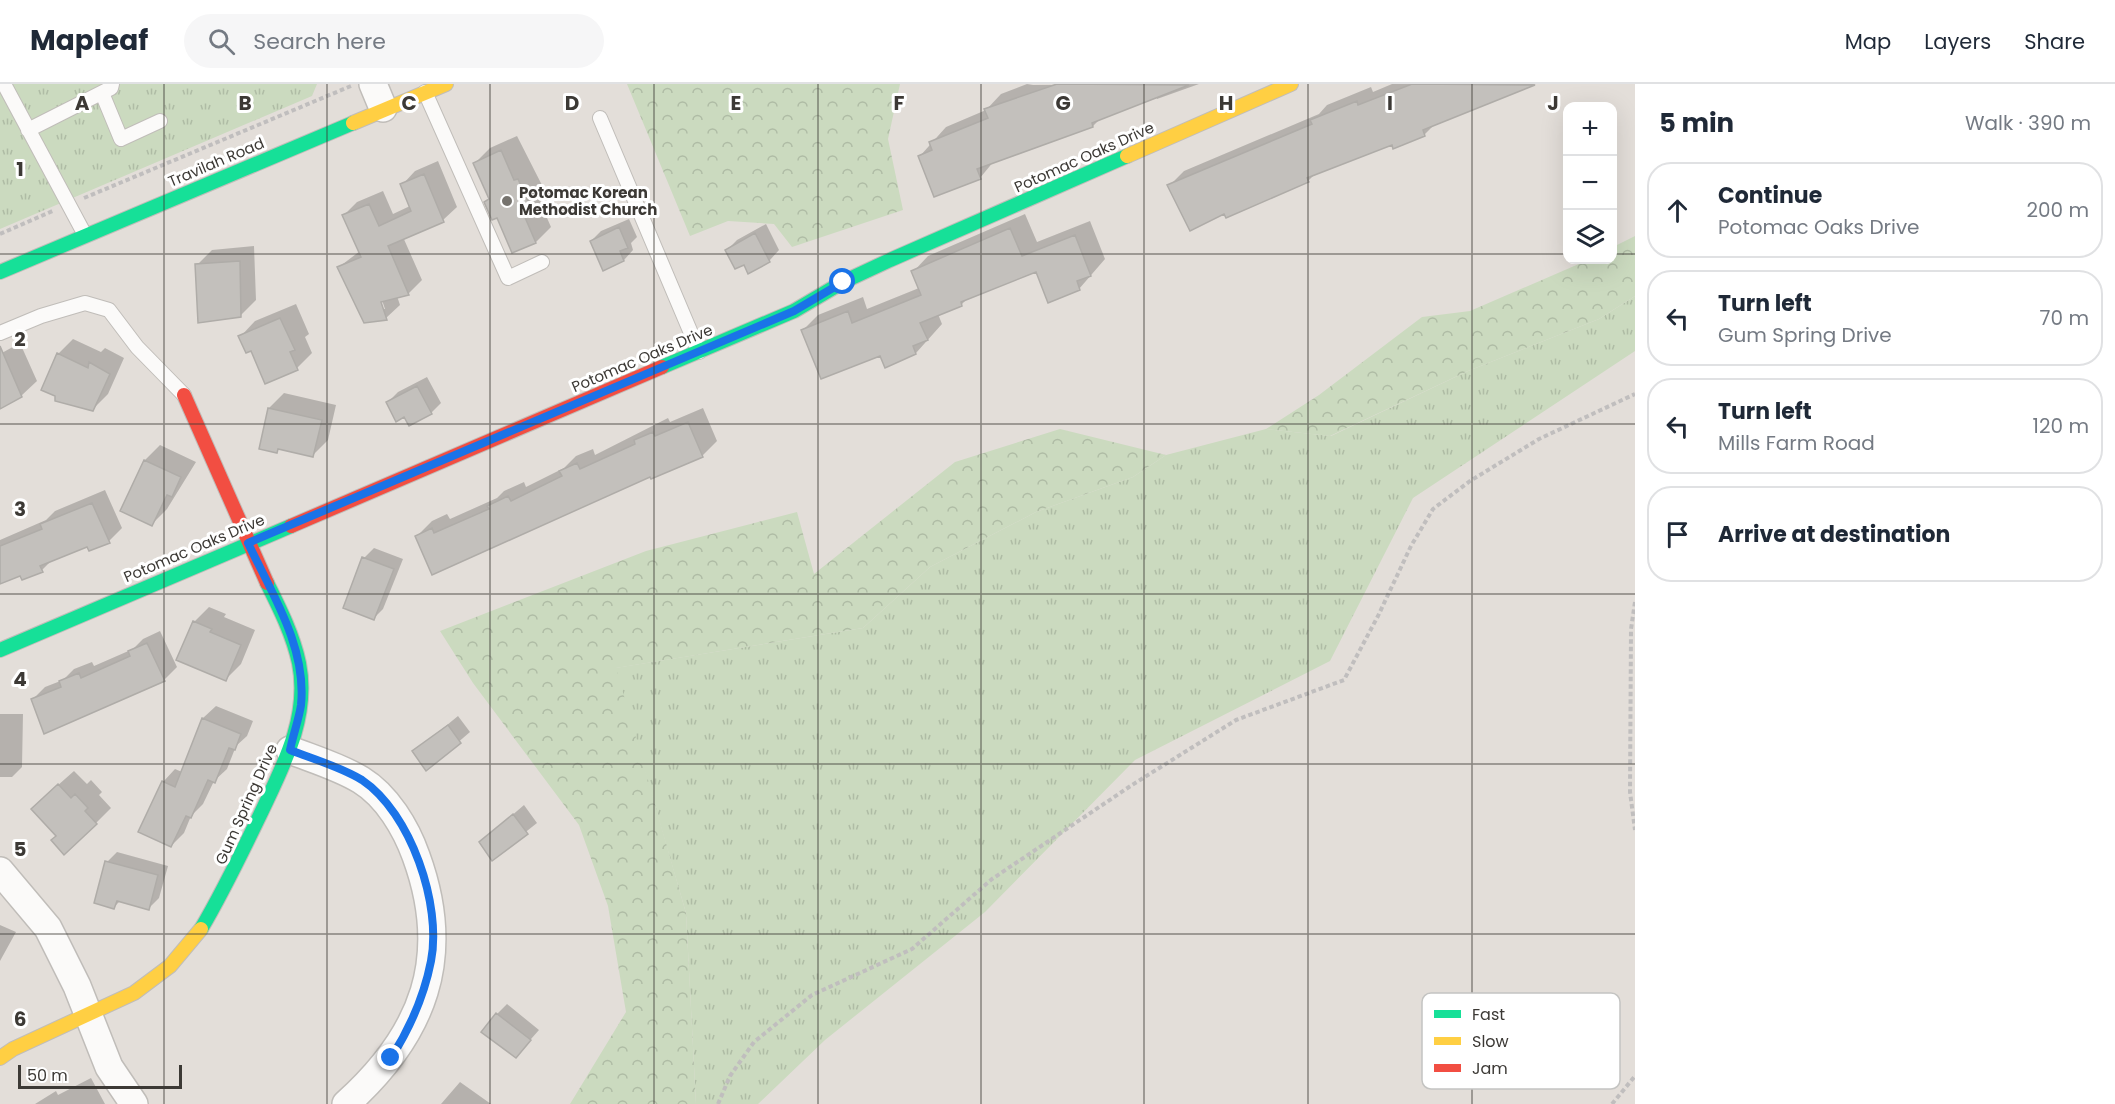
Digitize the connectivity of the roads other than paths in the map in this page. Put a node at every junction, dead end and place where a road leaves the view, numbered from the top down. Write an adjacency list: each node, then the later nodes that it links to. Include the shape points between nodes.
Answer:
1 (4, 84): 9 (lane)
2 (446, 84): 5 (street, Travilah Road)
3 (1292, 84): 14 (street, Potomac Oaks Drive, via 890,260 794,311)
4 (107, 88): 8 (lane, via 121,139); 9 (lane)
5 (425, 92): 6 (street, Travilah Road); 11 (lane, via 508,278)
6 (378, 96): 10 (street, Travilah Road)
7 (600, 118): 14 (lane)
8 (160, 121)
9 (28, 130): 10 (lane)
10 (85, 236): 12 (street, Travilah Road)
11 (542, 262)
12 (0, 272)
13 (0, 333): 15 (lane, via 85,303 109,310 137,348)
14 (699, 352): 16 (street, Potomac Oaks Drive)
15 (184, 395): 16 (street, Gum Spring Drive)
16 (248, 543): 17 (street, Potomac Oaks Drive); 18 (street, Gum Spring Drive, via 289,629 299,666 301,704)
17 (0, 650)
18 (290, 750): 20 (street, Gum Spring Drive, via 231,877 201,929 170,966 134,993); 23 (street, via 362,780 390,807 410,840 433,920 432,959 411,1026 391,1058)
19 (0, 871): 20 (street, via 48,928)
20 (87, 1015): 21 (street, Gum Spring Drive); 22 (street, via 109,1067)
21 (0, 1058)
22 (134, 1104)
23 (345, 1104)

